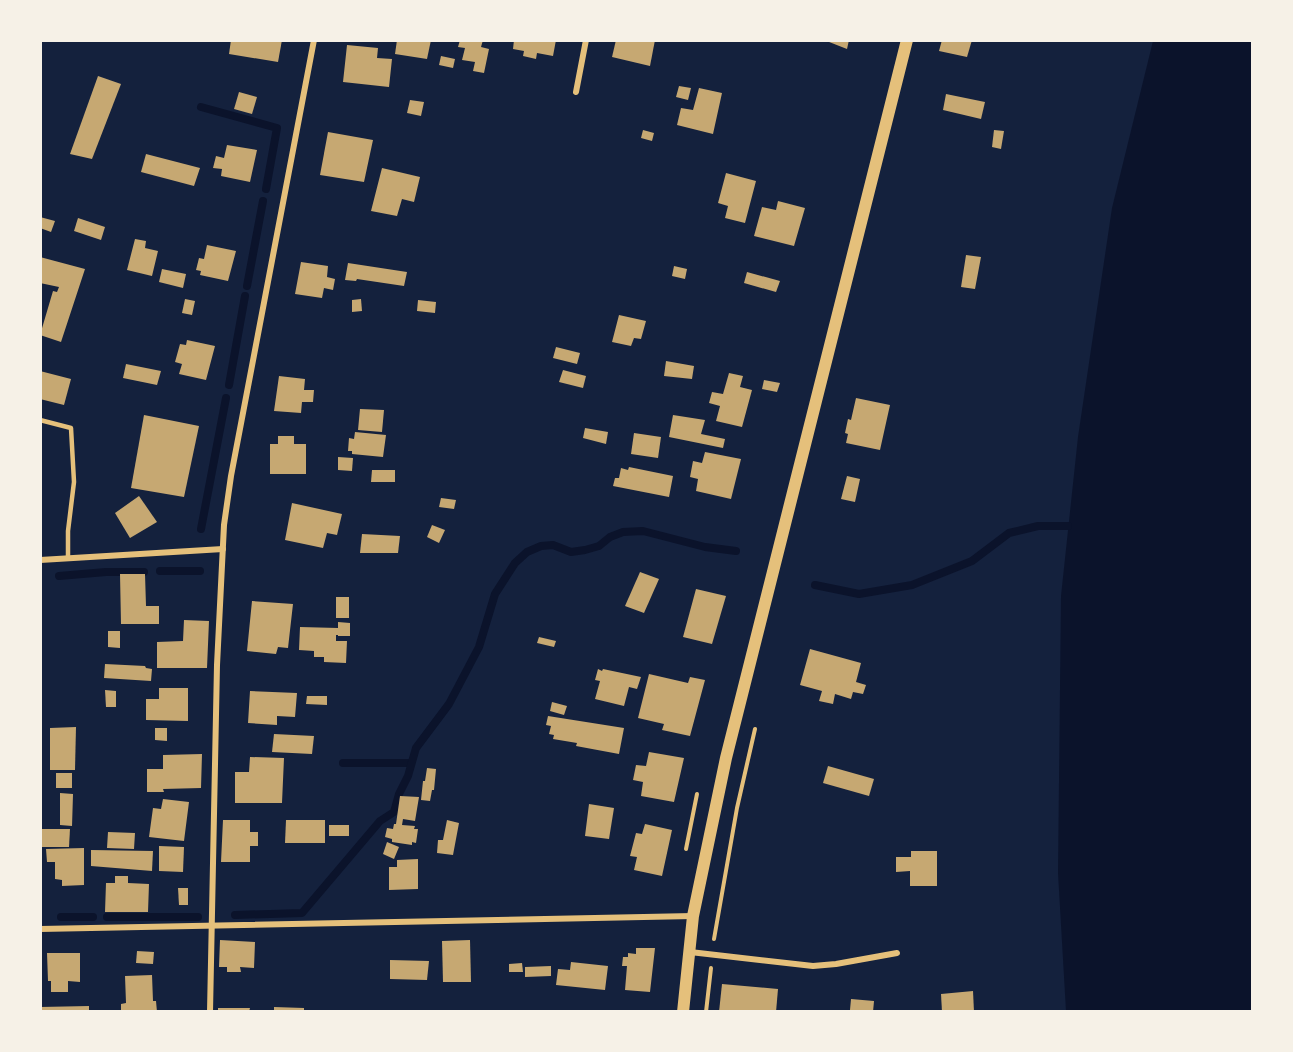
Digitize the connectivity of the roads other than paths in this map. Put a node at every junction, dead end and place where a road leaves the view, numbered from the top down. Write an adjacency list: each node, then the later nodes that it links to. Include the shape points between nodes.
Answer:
1 (314, 40): 6 (street, via 231,476)
2 (586, 40): 4 (street)
3 (907, 40): 9 (main road, via 735,716)
4 (576, 92)
5 (40, 420): 7 (lane, via 71,428 74,482)
6 (223, 549): 7 (street); 10 (street)
7 (68, 558): 8 (street)
8 (40, 560)
9 (693, 916): 10 (street); 12 (main road)
10 (211, 926): 11 (street); 14 (street)
11 (40, 929)
12 (690, 952): 13 (street, via 813,966); 15 (main road)
13 (897, 953)
14 (210, 1011)
15 (683, 1011)

